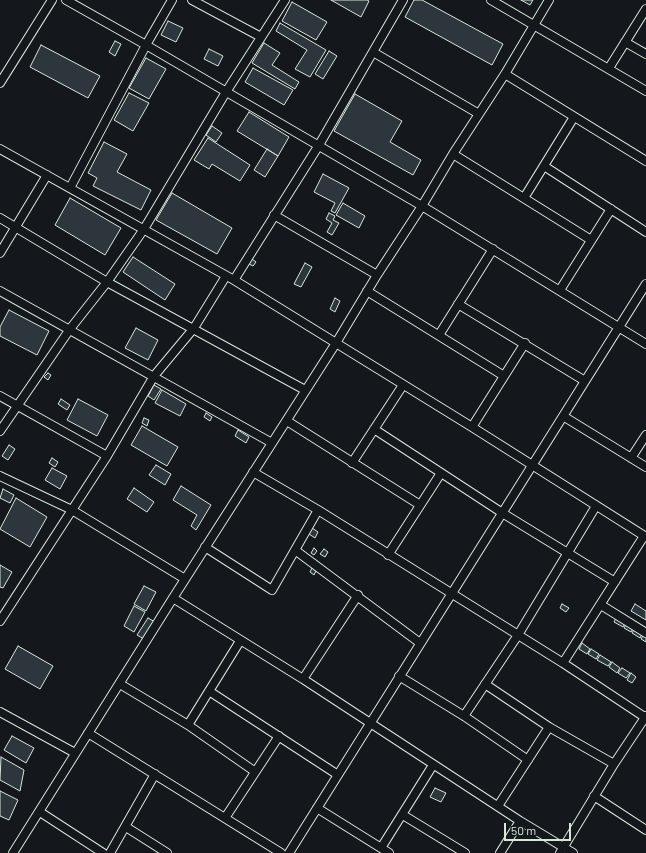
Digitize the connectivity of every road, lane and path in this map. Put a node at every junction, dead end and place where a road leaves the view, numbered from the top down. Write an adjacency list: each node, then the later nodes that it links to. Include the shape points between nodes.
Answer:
1 (52, 0): 18 (street)
2 (66, 0): 13 (street)
3 (172, 0): 13 (street)
4 (192, 0): 11 (street)
5 (285, 0): 11 (street)
6 (403, 0): 14 (street)
7 (491, 0): 10 (street)
8 (548, 0): 10 (street)
9 (646, 9): 12 (street)
10 (534, 24): 16 (street); 17 (street)
11 (261, 37): 20 (street)
12 (625, 42): 15 (street); 16 (street)
13 (146, 45): 20 (street); 29 (street)
14 (373, 52): 21 (street); 23 (street)
15 (646, 54)
16 (609, 68): 19 (street)
17 (505, 74): 21 (street); 22 (street)
18 (0, 84)
19 (646, 91)
20 (226, 92): 23 (street); 36 (street)
21 (479, 114): 25 (street)
22 (574, 117): 26 (street); 27 (street)
23 (319, 145): 31 (street); 33 (street)
24 (0, 149): 28 (street)
25 (453, 154): 30 (street); 31 (street)
26 (645, 158)
27 (544, 166): 30 (street); 32 (street)
28 (47, 175): 29 (street); 35 (street)
29 (70, 188): 36 (street)
30 (524, 198): 38 (street)
31 (422, 206): 39 (street); 41 (street)
32 (611, 209): 37 (street); 38 (street)
33 (274, 215): 41 (street); 43 (street)
34 (0, 218): 35 (street)
35 (15, 228): 40 (street); 44 (street)
36 (144, 230): 42 (street); 44 (street)
37 (646, 232)
38 (591, 240): 46 (street)
39 (493, 249): 46 (street); 49 (street)
40 (0, 253)
41 (377, 275): 48 (street)
42 (226, 276): 43 (street); 51 (street)
43 (234, 280): 54 (street)
44 (107, 282): 51 (street); 52 (street)
45 (646, 284): 50 (street)
46 (560, 290): 50 (street)
47 (0, 291): 52 (street)
48 (367, 291): 53 (street); 54 (street)
49 (458, 304): 53 (street); 55 (street)
50 (619, 327): 56 (street); 59 (street)
51 (194, 328): 57 (street); 61 (street)
52 (70, 329): 57 (street); 63 (street)
53 (439, 335): 58 (street)
54 (336, 343): 60 (street); 61 (street)
55 (525, 343): 58 (street); 59 (street)
56 (646, 344)
57 (154, 376): 70 (street); 71 (street)
58 (504, 376): 66 (street)
59 (585, 381): 64 (street)
60 (403, 385): 66 (street); 67 (street)
61 (305, 390): 65 (street)
62 (0, 396): 63 (street)
63 (18, 406): 68 (street); 71 (street)
64 (563, 416): 72 (street); 74 (street)
65 (287, 421): 70 (street); 73 (street)
66 (472, 427): 74 (street)
67 (374, 429): 73 (street); 77 (street)
68 (0, 431)
69 (646, 435): 72 (street)
70 (272, 444): 76 (street)
71 (107, 456): 81 (street)
72 (631, 458): 75 (street)
73 (352, 463): 79 (street)
74 (531, 465): 80 (street); 83 (street)
75 (646, 467)
76 (253, 472): 82 (street); 85 (street)
77 (441, 473): 79 (street); 83 (street)
78 (0, 476): 81 (street)
79 (420, 505): 88 (street)
80 (596, 506): 84 (street); 87 (street)
81 (72, 510): 89 (street); 95 (street)
82 (318, 510): 86 (street); 88 (street)
83 (504, 514): 87 (street); 91 (street)
84 (645, 536): 90 (street)
85 (205, 548): 86 (street, via 272,590); 89 (street)
86 (295, 550): 92 (street)
87 (568, 552): 90 (street); 97 (street)
88 (388, 555): 91 (street)
89 (185, 579): 93 (street)
90 (615, 582): 94 (street)
91 (451, 594): 97 (street); 99 (street)
92 (358, 595): 99 (street); 102 (street)
93 (173, 598): 98 (street); 103 (street)
94 (601, 605): 96 (street); 100 (street)
95 (0, 621)
96 (646, 633)
97 (518, 635): 100 (street); 104 (street)
98 (240, 641): 102 (street); 105 (street)
99 (420, 643): 101 (street)
100 (563, 663): 108 (street)
101 (399, 676): 107 (street); 109 (street)
102 (303, 679): 109 (street)
103 (120, 684): 110 (street); 112 (street)
104 (485, 684): 107 (street); 111 (street)
105 (209, 691): 110 (street); 113 (street)
106 (0, 712): 114 (street)
107 (464, 716): 115 (street)
108 (646, 717): 116 (street)
109 (369, 723): 117 (street); 120 (street)
110 (188, 725): 118 (street)
111 (549, 727): 115 (street); 116 (street)
112 (88, 733): 114 (street); 119 (street)
113 (279, 736): 118 (street); 120 (street)
114 (75, 754): 124 (street)
115 (528, 760): 122 (street)
116 (614, 764): 121 (street)
117 (433, 765): 122 (street); 125 (street)
118 (254, 771): 126 (street)
119 (155, 774): 126 (street); 128 (street)
120 (338, 775): 123 (street)
121 (594, 796): 129 (street); 131 (street)
122 (498, 806): 127 (street)
123 (317, 808): 130 (street); 137 (street)
124 (40, 812): 132 (street); 133 (street)
125 (403, 815): 130 (street); 139 (street)
126 (225, 818): 136 (street)
127 (520, 821): 131 (street); 140 (street)
128 (126, 827): 134 (street); 135 (street)
129 (646, 830)
130 (381, 848): 138 (street)
131 (562, 850): 141 (street)
132 (14, 853)
133 (103, 853)
134 (110, 853)
135 (168, 853)
136 (281, 853)
137 (289, 853)
138 (389, 853)
139 (465, 853)
140 (500, 853)
141 (573, 853)

